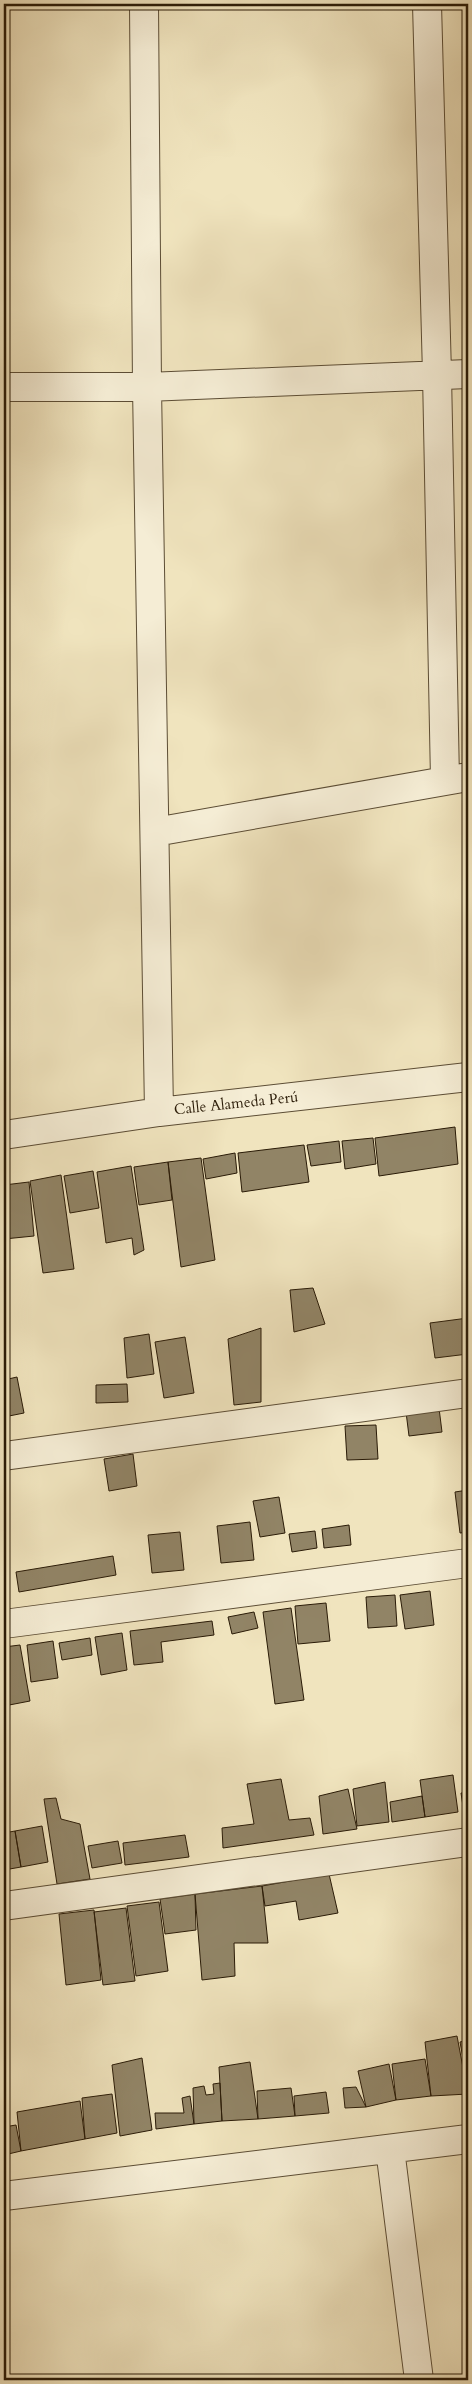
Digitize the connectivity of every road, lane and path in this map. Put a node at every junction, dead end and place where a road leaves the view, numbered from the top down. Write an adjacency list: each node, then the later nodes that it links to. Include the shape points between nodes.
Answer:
1 (144, 4): 6 (street)
2 (427, 4): 3 (street)
3 (438, 374): 4 (street); 6 (street); 7 (street)
4 (468, 374)
5 (4, 387): 6 (street)
6 (147, 387): 8 (street)
7 (457, 779): 8 (street)
8 (155, 832): 10 (street)
9 (468, 1077): 10 (street, Calle Alameda Perú)
10 (159, 1112): 11 (street, Calle Alameda Perú)
11 (4, 1134)
12 (468, 1392): 13 (street)
13 (4, 1456)
14 (468, 1563): 15 (street)
15 (4, 1624)
16 (468, 1842): 17 (street)
17 (4, 1906)
18 (468, 2139): 19 (street)
19 (390, 2149): 20 (street); 21 (street)
20 (4, 2196)
21 (419, 2380)

